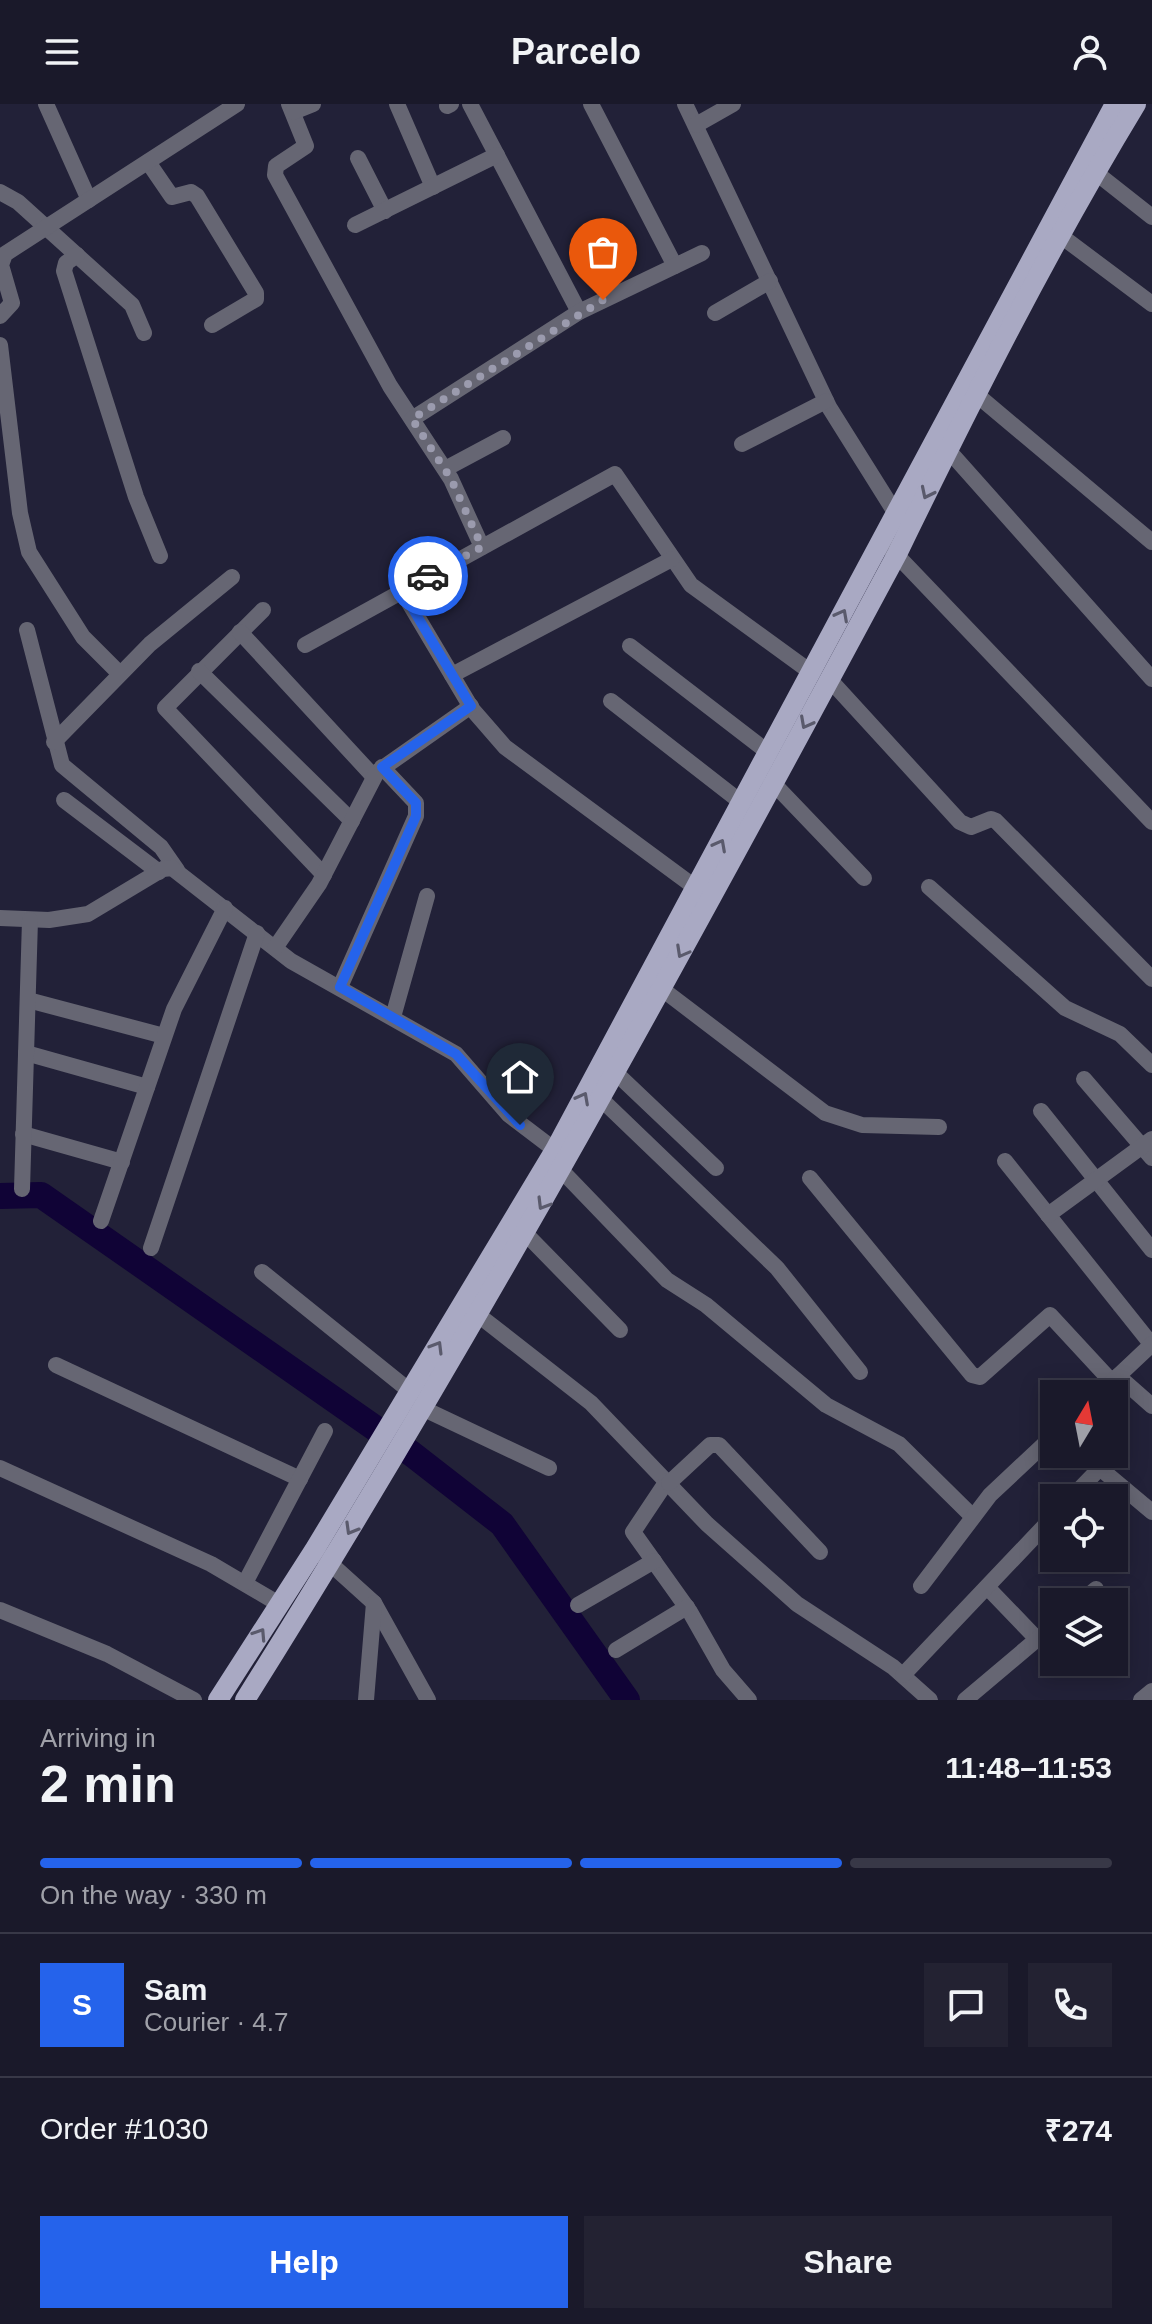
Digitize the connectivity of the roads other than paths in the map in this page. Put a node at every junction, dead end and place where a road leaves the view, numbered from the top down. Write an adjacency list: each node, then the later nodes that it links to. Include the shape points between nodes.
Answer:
1 (46, 104): 19 (street)
2 (313, 104): 11 (street)
3 (397, 104): 17 (street)
4 (470, 104): 13 (street)
5 (591, 104): 27 (street)
6 (685, 104): 12 (street)
7 (733, 104): 12 (street)
8 (1115, 104): 41 (main road)
9 (1136, 104): 16 (main road)
10 (228, 107): 15 (street)
11 (291, 108): 38 (street, via 306,146 276,166 275,175)
12 (696, 125): 28 (street)
13 (497, 155): 17 (street); 30 (street)
14 (358, 158): 20 (street)
15 (148, 162): 19 (street); 33 (street, via 172,197 191,192 197,196 256,293 256,299)
16 (1095, 172): 21 (street); 24 (main road)
17 (433, 187): 20 (street)
18 (0, 192): 23 (street)
19 (89, 200): 23 (street)
20 (385, 211): 22 (street)
21 (1152, 217)
22 (355, 225)
23 (47, 228): 26 (street); 32 (street, via 1,259 12,303)
24 (1061, 236): 29 (street); 36 (main road)
25 (702, 253): 27 (street)
26 (77, 255): 34 (street, via 132,305); 47 (street, via 64,271)
27 (675, 266): 30 (street)
28 (770, 281): 31 (street); 37 (street)
29 (1152, 304)
30 (579, 312): 38 (street)
31 (715, 313)
32 (0, 316)
33 (212, 325)
34 (144, 333)
35 (0, 345): 57 (street, via 29,552 83,637)
36 (977, 395): 41 (main road); 44 (street)
37 (826, 401): 40 (street); 43 (street)
38 (412, 419): 42 (street)
39 (503, 438): 42 (street)
40 (742, 444)
41 (942, 444): 43 (main road); 46 (main road, one-way to 46); 60 (street)
42 (445, 469): 45 (street)
43 (896, 514): 46 (main road)
44 (1152, 542)
45 (482, 547): 48 (street, via 615,474); 50 (street)
46 (890, 547): 59 (main road); 70 (street)
47 (160, 556)
48 (672, 559): 58 (street); 59 (street, via 691,585)
49 (232, 577): 57 (street)
50 (402, 591): 54 (street); 58 (street)
51 (263, 610): 53 (street)
52 (27, 630): 63 (street)
53 (240, 632): 56 (street); 65 (street)
54 (305, 645)
55 (630, 646): 64 (street)
56 (199, 671): 69 (street); 73 (street, via 168,702 166,712)
57 (120, 674): 63 (street)
58 (452, 675): 62 (street)
59 (821, 676): 64 (main road); 66 (main road, one-way to 66); 83 (street, via 960,822 971,827 996,821)
60 (1152, 679)
61 (611, 701): 68 (street)
62 (471, 706): 65 (street); 76 (street, via 505,747)
63 (54, 742): 71 (street, via 69,773 161,847)
64 (769, 753): 68 (main road)
65 (378, 772): 69 (street); 84 (street, via 416,803 416,816)
66 (774, 784): 74 (street); 85 (main road, one-way to 85)
67 (64, 800): 72 (street)
68 (742, 803): 76 (main road, one-way to 68)
69 (352, 821): 73 (street)
70 (1152, 822)
71 (177, 870): 72 (street); 78 (street)
72 (159, 872): 80 (street, via 88,914)
73 (324, 875): 82 (street)
74 (864, 878)
75 (929, 887): 90 (street, via 1065,1008 1130,1040)
76 (696, 888): 99 (main road, one-way to 76)
77 (427, 896): 87 (street)
78 (225, 908): 81 (street); 88 (street)
79 (0, 918): 80 (street)
80 (30, 920): 86 (street)
81 (257, 933): 82 (street); 110 (street)
82 (275, 948): 84 (street)
83 (1152, 979)
84 (340, 987): 87 (street)
85 (662, 989): 91 (main road); 96 (street, via 825,1113 862,1125)
86 (28, 1000): 88 (street); 89 (street)
87 (393, 1017): 99 (street, via 456,1054 509,1115)
88 (164, 1036): 93 (street)
89 (26, 1053): 93 (street); 97 (street)
90 (1152, 1065)
91 (616, 1073): 94 (main road); 102 (street)
92 (1084, 1079): 98 (street)
93 (147, 1087): 101 (street)
94 (601, 1099): 103 (main road); 117 (street, via 777,1268)
95 (1041, 1111): 105 (street)
96 (939, 1127)
97 (23, 1134): 101 (street); 106 (street)
98 (1149, 1148): 105 (street)
99 (555, 1150): 120 (main road, one-way to 99)
100 (1005, 1161): 107 (street)
101 (122, 1162): 108 (street)
102 (716, 1168)
103 (562, 1171): 109 (main road, one-way to 109); 131 (street, via 667,1280 706,1305 826,1405 899,1444)
104 (810, 1178): 118 (street, via 972,1375 980,1377 1050,1315)
105 (1096, 1181): 107 (street); 111 (street)
106 (22, 1189)
107 (1048, 1215): 115 (street)
108 (101, 1221)
109 (525, 1233): 113 (main road); 114 (street)
110 (151, 1248)
111 (1152, 1250)
112 (262, 1272): 120 (street)
113 (477, 1314): 120 (main road); 128 (street, via 591,1403)
114 (620, 1330)
115 (1152, 1344): 118 (street)
116 (56, 1365): 127 (street)
117 (860, 1372)
118 (1115, 1379): 119 (street)
119 (1152, 1406)
120 (410, 1409): 123 (main road); 125 (street)
121 (325, 1431): 127 (street)
122 (1040, 1448): 131 (street)
123 (382, 1456): 133 (main road); 136 (main road, one-way to 136)
124 (0, 1468): 137 (street)
125 (549, 1468)
126 (1100, 1468): 129 (street); 130 (street)
127 (300, 1479): 137 (street)
128 (668, 1482): 134 (street, via 710,1445 719,1445); 135 (street, via 633,1532); 148 (street, via 797,1604)
129 (1085, 1484)
130 (1152, 1512)
131 (973, 1517): 138 (street)
132 (1040, 1531): 139 (street)
133 (315, 1549): 136 (street); 141 (main road)
134 (820, 1552)
135 (654, 1561): 142 (street); 143 (street)
136 (330, 1564): 140 (street); 152 (main road)
137 (245, 1583): 141 (street)
138 (921, 1586)
139 (987, 1587): 146 (street); 148 (street)
140 (374, 1603): 153 (street); 154 (street)
141 (279, 1604): 151 (main road, one-way to 141)
142 (578, 1605)
143 (687, 1607): 147 (street); 155 (street, via 723,1670)
144 (0, 1610): 150 (street, via 107,1654)
145 (1040, 1637): 146 (street)
146 (1037, 1639): 157 (street)
147 (616, 1650)
148 (903, 1675): 156 (street)
149 (1152, 1691): 158 (street)
150 (194, 1700)
151 (218, 1700)
152 (245, 1700)
153 (366, 1700)
154 (428, 1700)
155 (749, 1700)
156 (930, 1700)
157 (965, 1700)
158 (1141, 1700)

